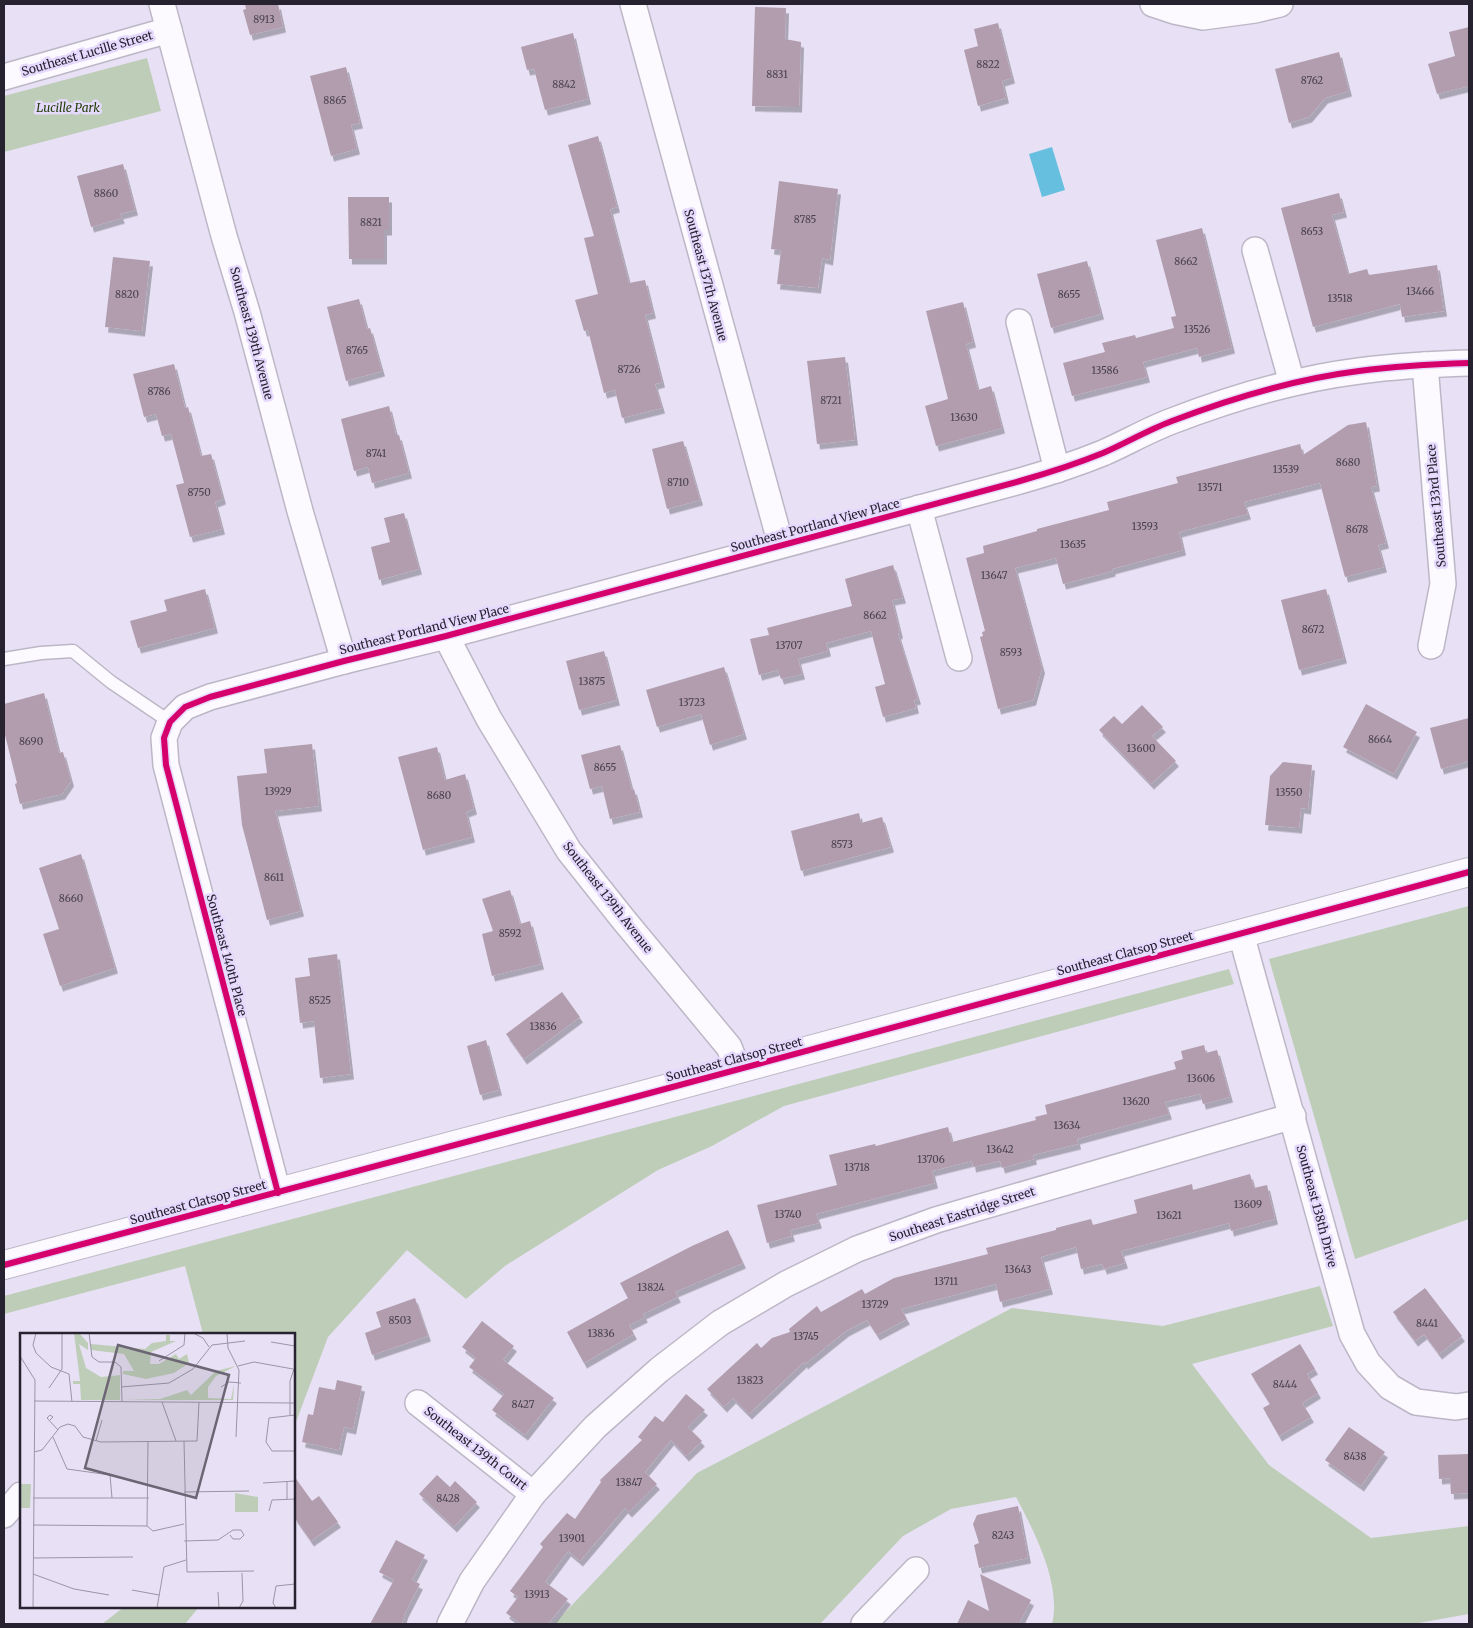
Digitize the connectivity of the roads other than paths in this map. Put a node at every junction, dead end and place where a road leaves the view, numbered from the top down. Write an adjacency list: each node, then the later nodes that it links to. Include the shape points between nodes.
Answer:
1 (162, 4): 5 (street, Southeast 139th Avenue)
2 (634, 4): 14 (street, Southeast 137th Avenue)
3 (1153, 4): 4 (street, via 1203,17)
4 (1280, 4)
5 (169, 30): 6 (street, Southeast Lucille Street); 19 (street, Southeast 139th Avenue)
6 (4, 76)
7 (1255, 250): 11 (street)
8 (1019, 322): 12 (street)
9 (1469, 363): 10 (street, Southeast Portland View Place)
10 (1425, 365): 11 (street, Southeast Portland View Place, via 1358,371); 16 (street, Southeast 133rd Place, via 1443,584)
11 (1292, 383): 12 (street, Southeast Portland View Place, via 1170,422)
12 (1057, 470): 13 (street, Southeast Portland View Place)
13 (919, 508): 14 (street, Southeast Portland View Place); 17 (street)
14 (781, 545): 15 (street, Southeast Portland View Place)
15 (446, 636): 19 (street, Southeast Portland View Place); 23 (street, Southeast 139th Avenue, via 489,719 569,850 729,1047)
16 (1431, 646)
17 (959, 658)
18 (4, 659): 20 (lane, via 73,651 111,682)
19 (344, 661): 20 (street, Southeast Portland View Place, via 210,697 185,707)
20 (170, 722): 25 (street, Southeast 140th Place, via 164,738 166,765)
21 (1469, 872): 22 (street, Southeast Clatsop Street)
22 (1241, 934): 23 (street, Southeast Clatsop Street); 24 (street, Southeast 138th Drive)
23 (738, 1070): 25 (street, Southeast Clatsop Street)
24 (1293, 1116): 28 (street, Southeast 138th Drive, via 1352,1334 1368,1363 1390,1387 1416,1402 1456,1407); 29 (street, Southeast Eastridge Street, via 936,1220 857,1249 786,1284 720,1324 660,1370 595,1427)
25 (278, 1193): 26 (street, Southeast Clatsop Street)
26 (4, 1265)
27 (418, 1403): 29 (street, Southeast 139th Court)
28 (1469, 1405)
29 (533, 1494): 33 (street, Southeast Eastridge Street, via 472,1581)
30 (20, 1496): 31 (street)
31 (4, 1515)
32 (916, 1570): 34 (street)
33 (450, 1624)
34 (864, 1624)

